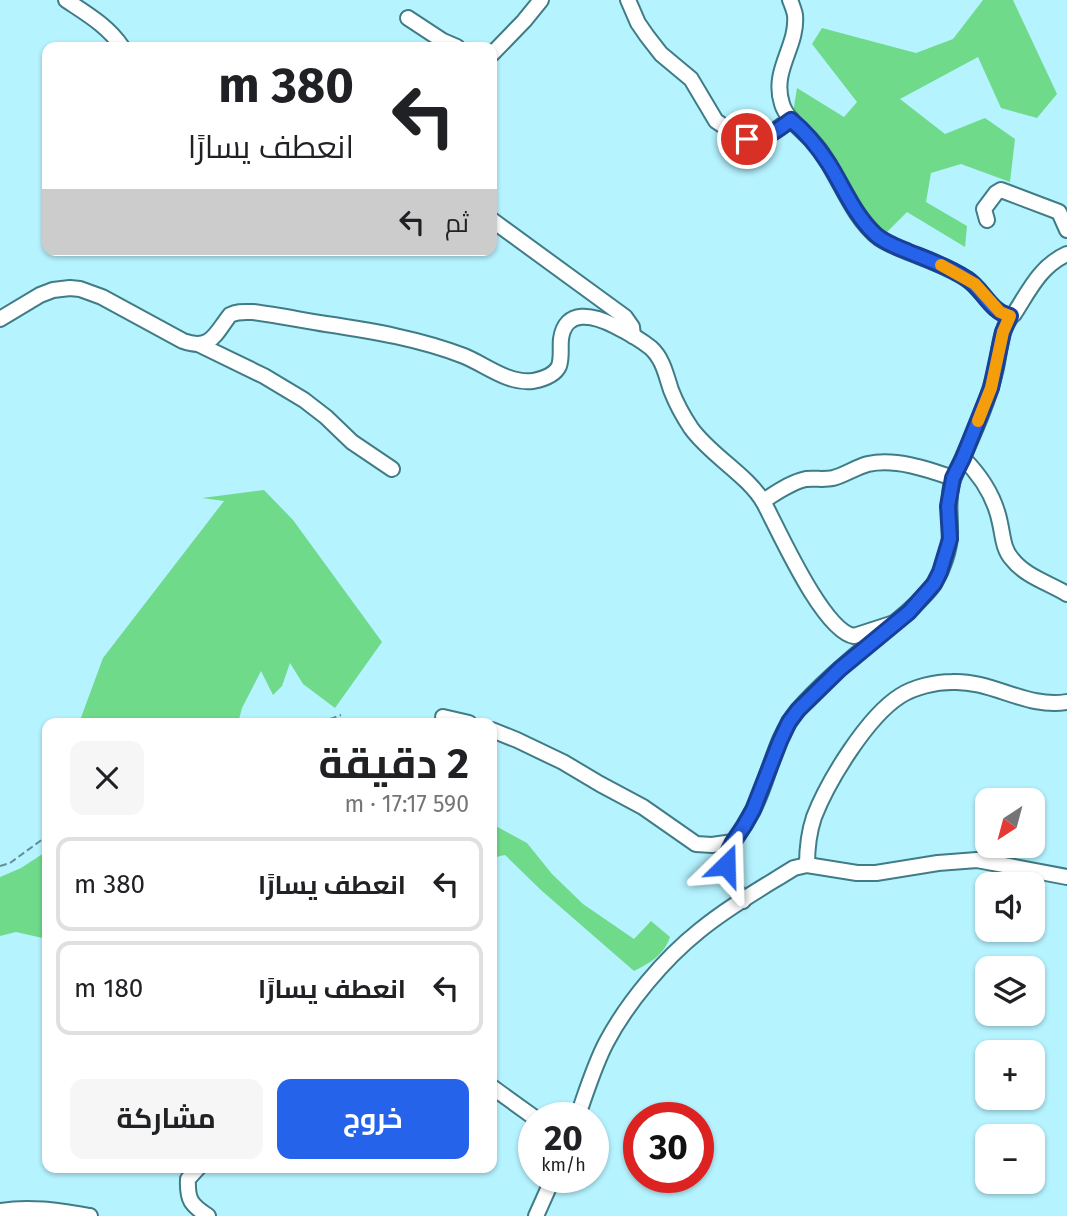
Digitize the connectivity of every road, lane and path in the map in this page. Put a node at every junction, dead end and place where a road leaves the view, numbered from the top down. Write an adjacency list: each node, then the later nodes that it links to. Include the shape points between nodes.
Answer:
1 (66, 0): 6 (street)
2 (541, 0): 8 (street)
3 (628, 0): 9 (street, via 647,36 691,79 716,121 740,137 755,140)
4 (790, 0): 9 (street, via 794,26 778,81 784,111)
5 (408, 18): 7 (street)
6 (119, 42)
7 (445, 42)
8 (497, 49)
9 (791, 120): 14 (street, via 819,149 874,233 966,278 1000,312)
10 (987, 220): 12 (street, via 984,209 1001,190 1059,212)
11 (497, 224): 16 (street, via 625,317)
12 (1067, 230)
13 (1067, 254): 14 (street, via 1036,278)
14 (1010, 316): 18 (street, via 991,388)
15 (0, 319): 17 (street, via 40,295 80,289 183,341)
16 (633, 336): 17 (street, via 590,317 573,318 562,332 555,372 533,381 517,381 457,354 389,334 253,312 230,315 213,338); 21 (street, via 656,354 695,433)
17 (200, 345): 19 (street, via 304,400)
18 (963, 458): 20 (street); 22 (street, via 985,484 1013,561)
19 (392, 469)
20 (953, 478): 21 (street, via 926,469 871,464 838,477 797,481); 23 (street, via 948,506 950,539 940,572 923,598)
21 (763, 501): 23 (street, via 808,587 841,631 854,636)
22 (1067, 594)
23 (894, 623): 31 (street, via 840,669 789,722 753,810)
24 (1067, 702): 32 (street, via 1034,702 971,682 925,686 902,695 861,735 824,795 813,820)
25 (341, 715): 27 (path)
26 (443, 716): 28 (street)
27 (333, 718)
28 (450, 718)
29 (497, 732): 31 (street, via 564,762 696,844)
30 (42, 840): 33 (path)
31 (733, 842): 35 (street, via 726,865)
32 (807, 865): 34 (street, via 876,873 977,860); 35 (street, via 794,868)
33 (0, 866)
34 (1067, 877)
35 (743, 901): 37 (street, via 688,940 633,1001 605,1046)
36 (497, 1091): 38 (street)
37 (583, 1102)
38 (518, 1106)
39 (194, 1173): 43 (street, via 188,1179 187,1195)
40 (546, 1193): 44 (street)
41 (0, 1211): 42 (street, via 38,1208)
42 (90, 1216)
43 (208, 1216)
44 (536, 1216)

